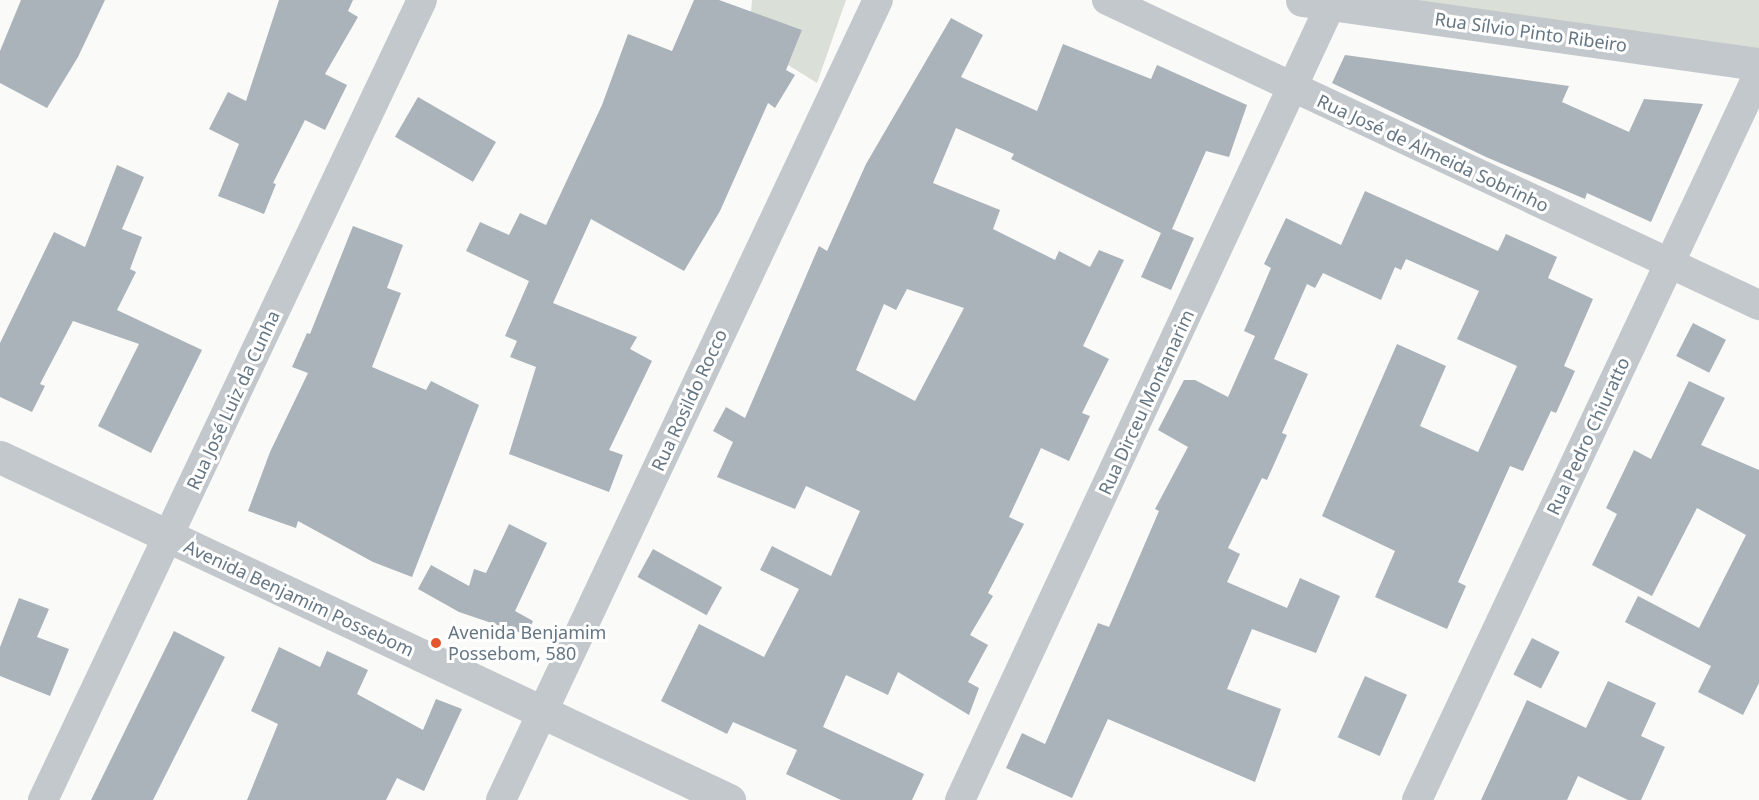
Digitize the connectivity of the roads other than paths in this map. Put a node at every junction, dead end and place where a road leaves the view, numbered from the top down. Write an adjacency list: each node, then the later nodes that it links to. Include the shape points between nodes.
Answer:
1 (422, 0): 11 (street, Rua José Luiz da Cunha)
2 (878, 0): 12 (street, Rua Rosildo Rocco)
3 (1107, 0): 7 (street, Rua José de Almeida Sobrinho)
4 (1317, 2): 5 (street, Rua Sílvio Pinto Ribeiro); 7 (street, Rua Dirceu Montanarim)
5 (1759, 64)
6 (1759, 73): 8 (street, Rua Pedro Chiuratto)
7 (1293, 87): 8 (street, Rua José de Almeida Sobrinho); 16 (street, Rua Dirceu Montanarim)
8 (1670, 263): 9 (street, Rua José de Almeida Sobrinho); 17 (street, Rua Pedro Chiuratto)
9 (1759, 305)
10 (0, 457): 11 (street, Avenida Benjamim Possebom)
11 (168, 536): 12 (street, Avenida Benjamim Possebom); 13 (street, Rua José Luiz da Cunha)
12 (542, 712): 14 (street, Rua Rosildo Rocco); 15 (street, Avenida Benjamim Possebom)
13 (43, 800)
14 (501, 800)
15 (729, 800)
16 (960, 800)
17 (1418, 800)

